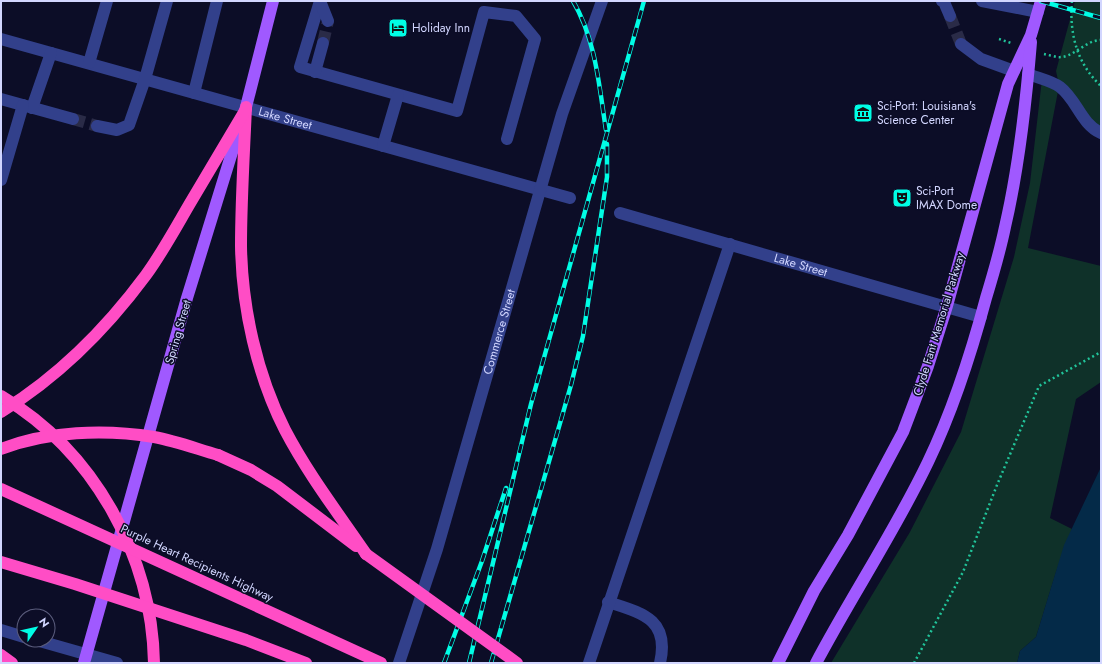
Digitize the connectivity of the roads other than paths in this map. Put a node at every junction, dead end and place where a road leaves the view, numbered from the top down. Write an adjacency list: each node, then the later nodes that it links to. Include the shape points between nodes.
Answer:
1 (107, 1): 17 (street)
2 (167, 1): 21 (street)
3 (217, 1): 22 (street)
4 (272, 1): 26 (main road, Spring Street)
5 (320, 1): 11 (street); 19 (street, via 300,67)
6 (602, 1): 33 (street, Commerce Street, via 562,114)
7 (946, 1): 10 (street)
8 (982, 1): 9 (street)
9 (1039, 7): 15 (main road, Clyde Fant Memorial Parkway)
10 (950, 16)
11 (328, 22)
12 (1, 39): 16 (street, Lake Street)
13 (323, 43): 19 (street)
14 (961, 44): 18 (street, via 981,59)
15 (1028, 49): 18 (main road, Clyde Fant Memorial Parkway); 20 (main road, Clyde Fant Memorial Parkway)
16 (51, 53): 17 (street, Lake Street); 25 (street)
17 (90, 63): 21 (street, Lake Street)
18 (1014, 71): 37 (main road, Clyde Fant Memorial Parkway, via 1008,84)
19 (315, 72): 23 (street)
20 (1028, 74): 29 (street, via 1059,86 1070,96 1082,117); 38 (main road, Clyde Fant Memorial Parkway, via 1006,227)
21 (145, 79): 22 (street, Lake Street); 28 (street, via 129,125 117,130)
22 (194, 93): 26 (street, Lake Street)
23 (398, 95): 30 (street, via 457,111 484,12 516,16 535,39); 31 (street)
24 (1, 99): 25 (street)
25 (27, 106): 27 (street); 32 (street)
26 (246, 108): 31 (street, Lake Street); 40 (highway, via 164,248 126,300 73,358 28,395); 43 (highway, via 241,247 254,343 267,387 285,429 306,468); 50 (main road, Spring Street, via 187,298)
27 (73, 119)
28 (97, 126)
29 (1101, 133)
30 (507, 139)
31 (383, 146): 33 (street, Lake Street)
32 (1, 180)
33 (539, 190): 34 (street, Lake Street); 56 (street, Commerce Street, via 437,549)
34 (570, 198)
35 (620, 213): 36 (street, Lake Street)
36 (730, 244): 37 (street, Lake Street); 45 (street)
37 (947, 306): 38 (street, Lake Street); 60 (main road, Clyde Fant Memorial Parkway, via 903,432 848,535 814,591)
38 (981, 317): 61 (main road, Clyde Fant Memorial Parkway, via 954,400 929,461 899,519 842,612)
39 (1, 396): 53 (highway, bridge, via 36,420 56,438 96,484 115,513 140,574 148,605)
40 (1, 412)
41 (1, 449): 43 (highway, bridge, via 50,436 109,434 154,437 218,455 251,470 277,486)
42 (1, 489): 55 (highway, Purple Heart Recipients Highway, bridge)
43 (366, 554): 57 (highway, bridge)
44 (1, 562): 54 (highway, bridge, via 239,637)
45 (608, 602): 58 (street); 59 (street, via 643,613 658,628 664,649)
46 (1, 630): 47 (street)
47 (16, 635)
48 (56, 648): 50 (street)
49 (1, 655): 51 (highway)
50 (85, 659): 52 (street)
51 (12, 663)
52 (117, 663)
53 (154, 663)
54 (306, 663)
55 (381, 663)
56 (399, 663)
57 (517, 663)
58 (589, 663)
59 (660, 663)
60 (778, 663)
61 (816, 663)

